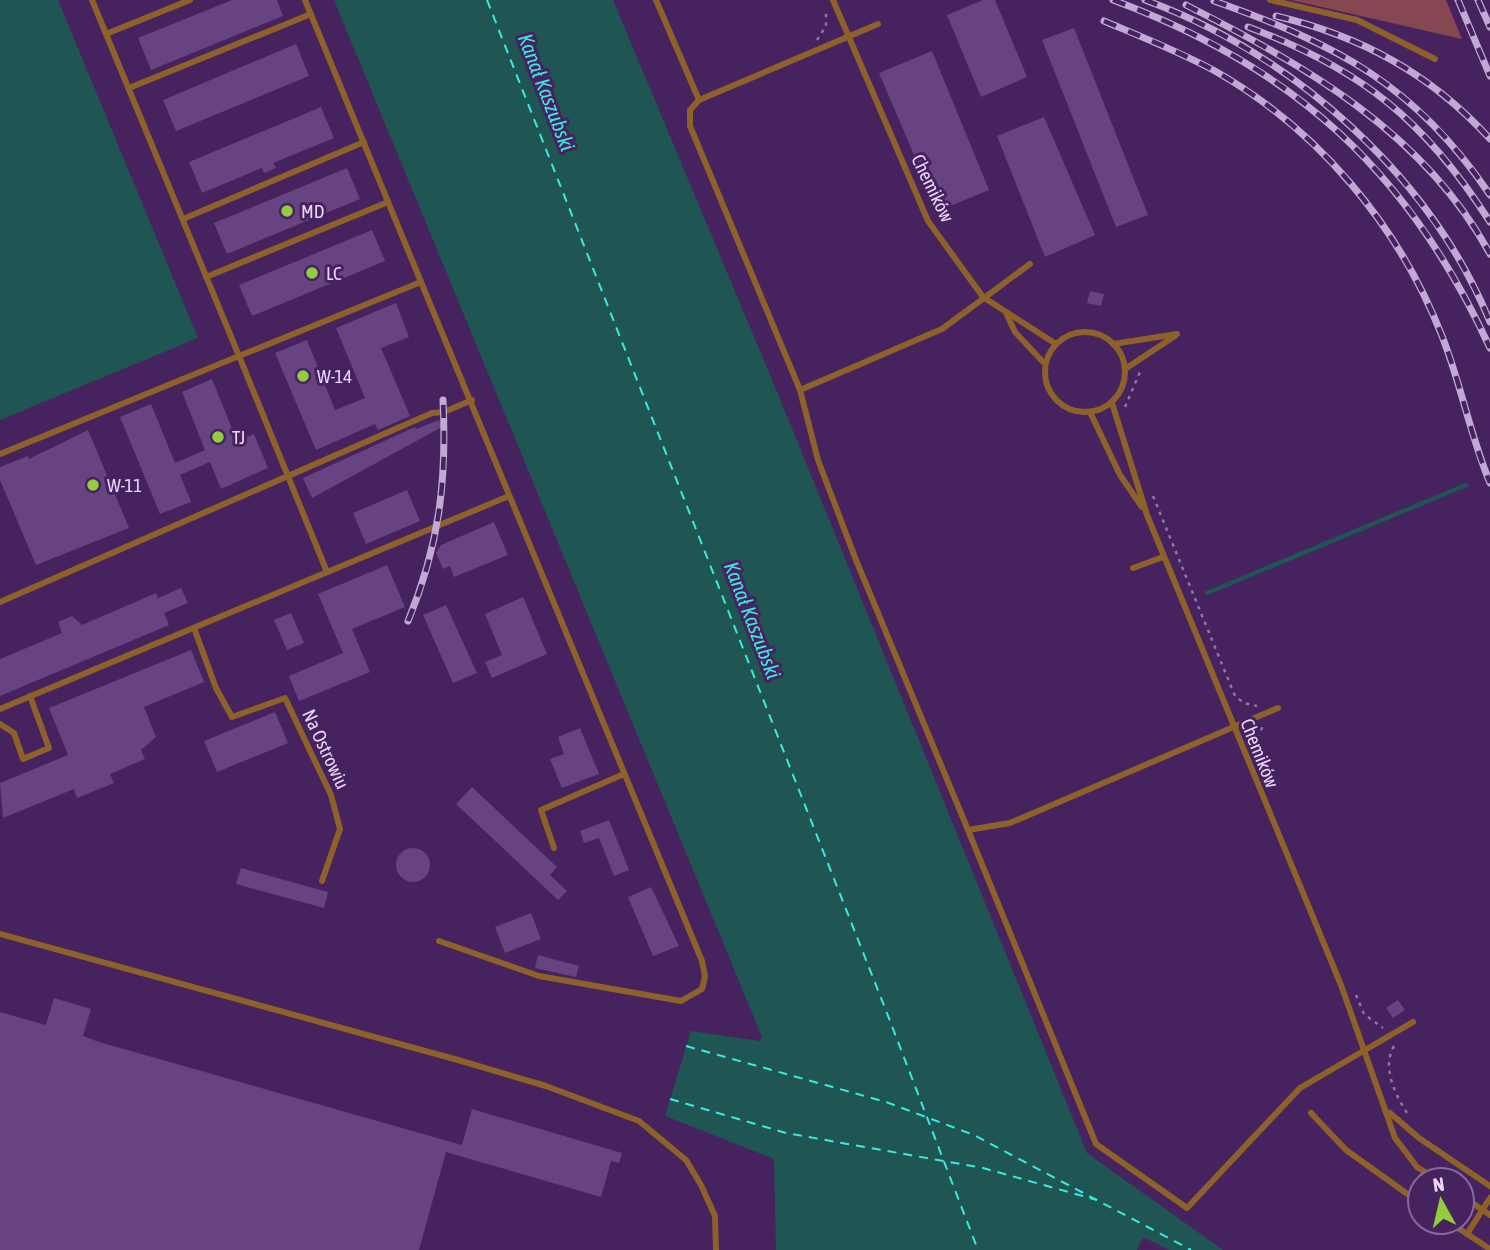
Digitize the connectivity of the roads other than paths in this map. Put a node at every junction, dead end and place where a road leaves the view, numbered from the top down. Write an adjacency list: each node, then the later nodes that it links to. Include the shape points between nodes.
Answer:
1 (92, 0): 9 (lane)
2 (190, 0): 9 (lane)
3 (305, 0): 7 (lane)
4 (656, 0): 13 (lane)
5 (834, 0): 10 (lane, Chemików)
6 (1270, 0): 11 (lane, via 1357,20)
7 (311, 14): 12 (lane); 14 (lane)
8 (878, 24): 10 (lane)
9 (106, 34): 12 (lane)
10 (848, 36): 13 (lane); 20 (lane, Chemików, via 928,221)
11 (1435, 59)
12 (128, 88): 16 (lane)
13 (699, 100): 27 (lane, via 690,110 690,126)
14 (364, 142): 15 (lane); 16 (lane)
15 (388, 202): 18 (lane); 19 (lane)
16 (183, 219): 18 (lane)
17 (1030, 264): 20 (lane)
18 (206, 277): 24 (lane)
19 (421, 282): 24 (lane); 28 (lane)
20 (983, 297): 21 (lane, Chemików); 27 (lane, via 942,329)
21 (1006, 314): 22 (lane); 25 (lane, Chemików, via 1015,332)
22 (1056, 344): 23 (lane, via 1078,332); 25 (lane)
23 (1113, 344): 26 (lane); 26 (lane, via 1177,334)
24 (239, 356): 31 (lane); 32 (lane)
25 (1045, 364): 30 (lane, via 1044,377 1055,400 1077,412)
26 (1125, 369): 29 (lane)
27 (800, 390): 46 (lane, via 818,460)
28 (472, 401): 32 (lane, via 432,413); 33 (lane)
29 (1112, 402): 30 (lane); 34 (lane, Chemików)
30 (1090, 412): 34 (lane, via 1120,475)
31 (0, 454)
32 (289, 477): 37 (lane); 38 (lane)
33 (509, 496): 37 (lane); 45 (lane)
34 (1147, 514): 35 (lane, Chemików)
35 (1164, 557): 36 (lane); 44 (lane, Chemików)
36 (1133, 568)
37 (327, 572): 39 (lane)
38 (0, 602)
39 (194, 628): 40 (lane); 48 (lane, Na Ostrowiu, via 232,717 285,698 331,795 340,829)
40 (30, 696): 42 (lane); 43 (lane, via 50,748 23,759 14,733)
41 (1278, 708): 44 (lane)
42 (0, 709)
43 (0, 724)
44 (1232, 728): 46 (lane, via 1010,823); 52 (lane, Chemików, via 1341,985)
45 (624, 774): 47 (lane, via 541,810); 50 (lane, via 702,961 702,989 681,1002 661,999 539,976)
46 (968, 830): 52 (lane, via 1096,1144 1186,1208 1300,1088)
47 (554, 848)
48 (322, 881)
49 (0, 934): 65 (lane, via 458,1060 639,1121 686,1160 701,1185 715,1216)
50 (439, 941)
51 (1413, 1022): 52 (lane)
52 (1363, 1054): 53 (lane, Chemików)
53 (1388, 1112): 55 (lane, Chemików, via 1395,1138); 56 (lane, Chemików)
54 (1311, 1113): 57 (lane, via 1346,1150)
55 (1415, 1166)
56 (1490, 1186)
57 (1406, 1193)
58 (1490, 1198): 60 (lane)
59 (1476, 1206): 60 (lane)
60 (1482, 1210): 61 (lane); 62 (lane)
61 (1490, 1215)
62 (1476, 1220)
63 (1470, 1236): 64 (lane)
64 (1490, 1249)
65 (716, 1250)

